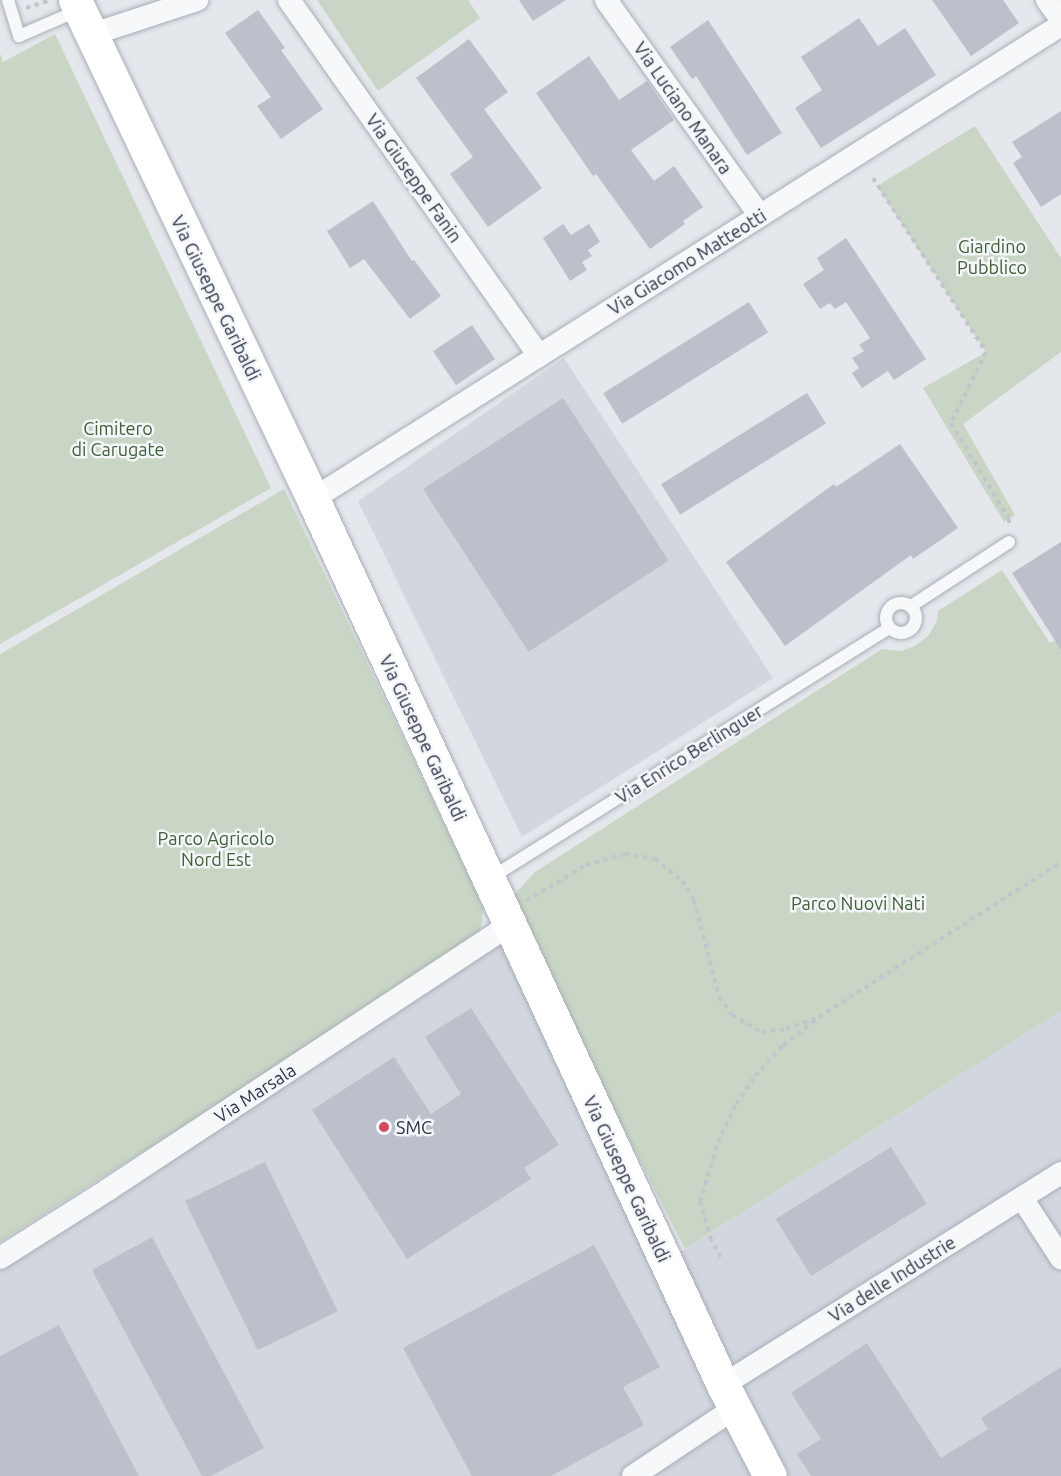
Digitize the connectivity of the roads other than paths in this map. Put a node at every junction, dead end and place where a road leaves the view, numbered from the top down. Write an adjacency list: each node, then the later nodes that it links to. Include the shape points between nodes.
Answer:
1 (8, 0): 6 (lane, via 19,36)
2 (197, 0): 6 (street)
3 (289, 0): 10 (street, Via Giuseppe Fanin)
4 (606, 0): 9 (street, Via Luciano Manara)
5 (1047, 0): 7 (street)
6 (81, 15): 11 (street, Via Giuseppe Garibaldi)
7 (1061, 19)
8 (1061, 25): 9 (street, Via Giacomo Matteotti)
9 (760, 216): 10 (street, Via Giacomo Matteotti)
10 (539, 356): 11 (street, Via Giacomo Matteotti)
11 (313, 500): 15 (street, Via Giuseppe Garibaldi)
12 (1009, 542): 13 (lane)
13 (911, 606): 14 (lane, via 904,602 891,606 886,614); 14 (lane, Via Enrico Berlinguer, via 916,615 910,630 900,633)
14 (890, 628): 15 (lane, Via Enrico Berlinguer)
15 (488, 880): 16 (street, Via Giuseppe Garibaldi)
16 (507, 919): 19 (street, Via Marsala, via 119,1183); 21 (street, Via Giuseppe Garibaldi)
17 (1061, 1173): 18 (street, Via delle Industrie)
18 (1022, 1197): 20 (street); 21 (street, Via delle Industrie)
19 (0, 1258)
20 (1061, 1258)
21 (729, 1396): 22 (street, Via delle Industrie); 23 (street, Via Giuseppe Garibaldi)
22 (633, 1476)
23 (770, 1476)

